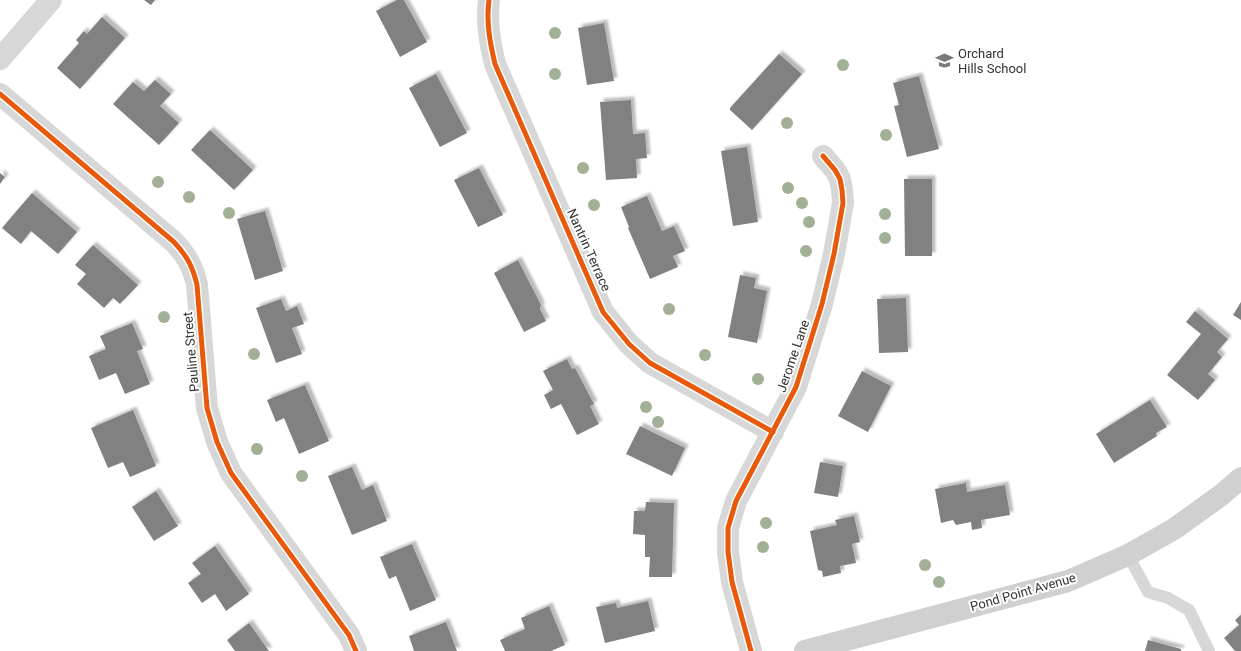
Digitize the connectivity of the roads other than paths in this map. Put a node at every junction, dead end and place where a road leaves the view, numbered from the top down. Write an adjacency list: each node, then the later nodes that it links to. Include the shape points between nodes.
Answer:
1 (50, 0): 3 (street)
2 (490, 0): 6 (street, Nantrin Terrace, via 487,14 489,41 496,64 603,312 629,344 650,363)
3 (0, 59)
4 (0, 94): 9 (street, Pauline Street, via 174,242 188,259 197,285 207,408 217,442 231,473 349,635)
5 (823, 156): 6 (street, Jerome Lane, via 835,170 842,190 843,203 834,254 822,304 796,388)
6 (773, 432): 10 (street, Jerome Lane, via 736,501 728,528 732,582)
7 (1241, 478): 8 (main road, Pond Point Avenue, via 1174,529)
8 (1128, 555): 11 (main road, Pond Point Avenue, via 1068,581); 12 (lane, via 1148,592 1168,598 1189,610)
9 (356, 651)
10 (751, 651)
11 (808, 651)
12 (1209, 651)

